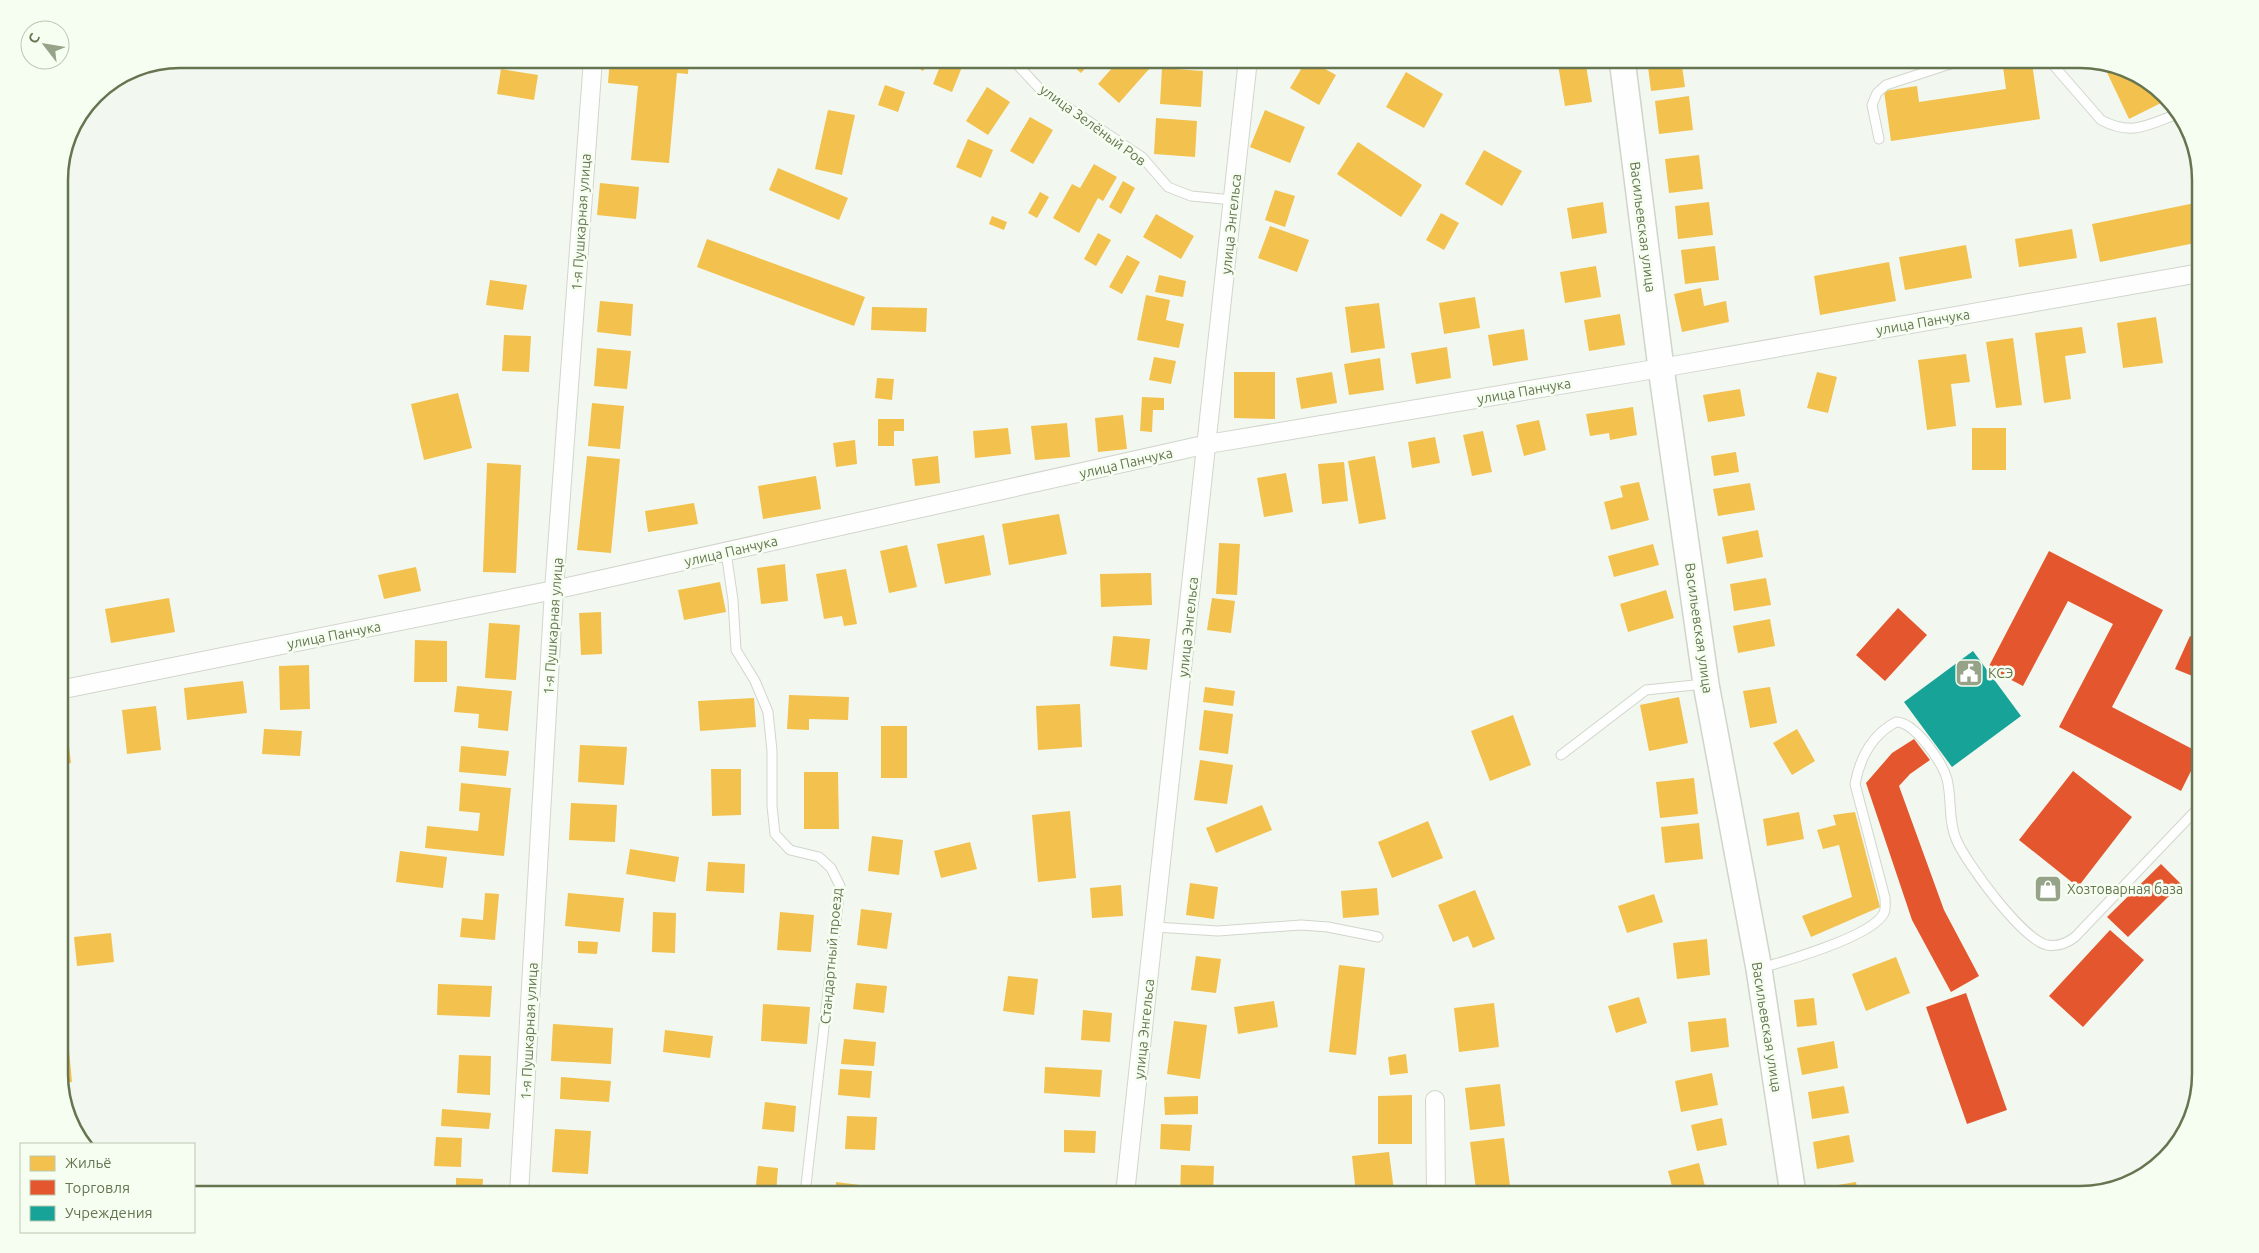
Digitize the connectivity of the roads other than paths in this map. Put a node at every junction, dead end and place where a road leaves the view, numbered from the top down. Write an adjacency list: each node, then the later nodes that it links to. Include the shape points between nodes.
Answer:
1 (592, 68): 14 (street, 1-я Пушкарная улица)
2 (1020, 68): 9 (lane, улица Зелёный Ров, via 1039,88 1142,157 1168,187 1191,196)
3 (1247, 68): 9 (street, улица Энгельса)
4 (1623, 68): 11 (main road, Васильевская улица)
5 (1938, 68): 8 (lane, via 1886,85 1877,93 1872,105)
6 (2056, 68): 7 (lane, via 2101,120 2112,126 2127,130 2141,128)
7 (2172, 116)
8 (1879, 139)
9 (1233, 200): 12 (street, улица Энгельса)
10 (2191, 275): 11 (street, улица Панчука)
11 (1661, 368): 12 (street, улица Панчука); 15 (main road, Васильевская улица)
12 (1208, 444): 13 (street, улица Панчука); 19 (street, улица Энгельса)
13 (726, 552): 14 (street, улица Панчука); 24 (lane, Стандартный проезд, via 734,600 736,650 755,681 768,712 775,834 790,850 819,857 831,868 840,886)
14 (554, 590): 16 (street, улица Панчука); 23 (street, 1-я Пушкарная улица)
15 (1706, 684): 17 (lane, via 1646,690); 21 (main road, Васильевская улица)
16 (68, 688)
17 (1561, 755)
18 (2192, 815): 21 (lane, via 2075,937 2058,945 2046,945 2036,940 1998,903 1964,855 1955,839 1943,769 1914,730 1903,722 1896,722 1882,730 1869,745 1855,784 1885,898 1884,913 1872,926 1810,954)
19 (1155, 927): 20 (lane, via 1218,931 1301,925); 25 (street, улица Энгельса)
20 (1378, 937)
21 (1759, 969): 27 (main road, Васильевская улица)
22 (1435, 1100): 26 (street)
23 (519, 1186)
24 (806, 1186)
25 (1127, 1186)
26 (1436, 1186)
27 (1792, 1186)

